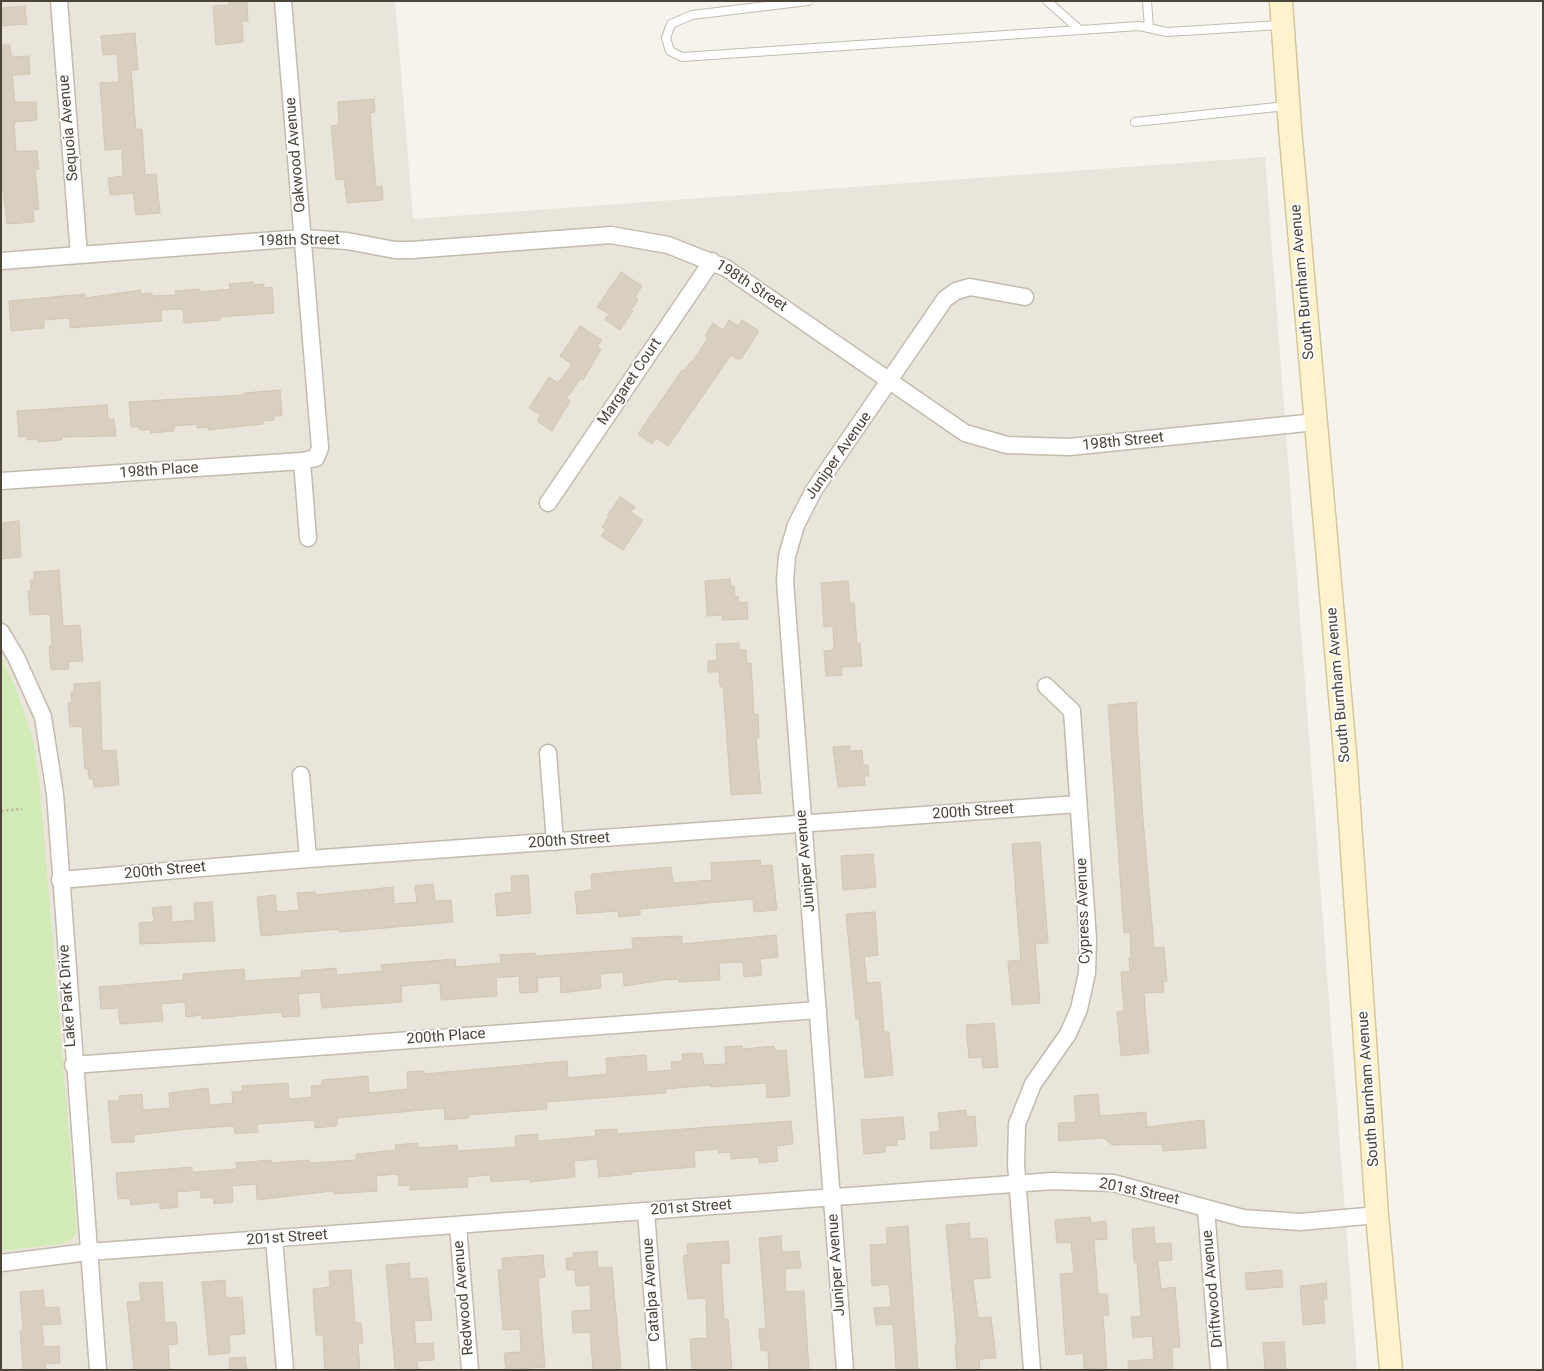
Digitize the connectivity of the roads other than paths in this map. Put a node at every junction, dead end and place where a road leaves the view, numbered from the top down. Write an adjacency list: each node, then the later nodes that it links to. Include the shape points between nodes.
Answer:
1 (59, 1): 13 (street, Sequoia Avenue)
2 (283, 1): 12 (street, Oakwood Avenue)
3 (808, 1): 9 (lane, via 692,14 671,24 666,38 670,51 682,57)
4 (1047, 1): 9 (lane)
5 (1147, 1): 8 (lane)
6 (1280, 1): 7 (main road, South Burnham Avenue)
7 (1282, 25): 8 (lane, via 1167,32); 10 (main road, South Burnham Avenue)
8 (1149, 28): 9 (lane)
9 (1080, 30)
10 (1288, 106): 11 (lane); 18 (main road, South Burnham Avenue)
11 (1135, 122)
12 (303, 238): 13 (street, 198th Street); 15 (street, 198th Street, via 412,250 610,235 668,245); 19 (street, Oakwood Avenue, via 320,448)
13 (80, 255): 14 (street, 198th Street)
14 (1, 261)
15 (712, 261): 17 (street, 198th Street); 21 (street, Margaret Court)
16 (1025, 297): 17 (street, Juniper Avenue, via 970,287 956,291 945,299)
17 (891, 381): 18 (street, 198th Street, via 965,433 1006,445 1069,447); 28 (street, Juniper Avenue, via 804,508 787,556 785,581)
18 (1316, 422): 38 (main road, South Burnham Avenue, via 1346,764)
19 (309, 459): 20 (street, 198th Place); 22 (street, Oakwood Avenue)
20 (1, 482)
21 (548, 503)
22 (308, 538)
23 (1, 632): 31 (street, Lake Park Drive, via 16,656 43,717 54,794)
24 (1046, 686): 27 (street, Cypress Avenue, via 1072,711)
25 (548, 753): 29 (street)
26 (302, 775): 30 (street)
27 (1078, 804): 28 (street, 200th Street); 34 (street, Cypress Avenue, via 1088,939 1087,974 1079,1009 1068,1034 1033,1084 1022,1109 1016,1138)
28 (802, 824): 29 (street, 200th Street); 32 (street, Juniper Avenue)
29 (555, 842): 30 (street, 200th Street)
30 (308, 859): 31 (street, 200th Street)
31 (60, 880): 33 (street, Lake Park Drive)
32 (818, 1010): 33 (street, 200th Place); 35 (street, Juniper Avenue)
33 (73, 1065): 41 (street, Lake Park Drive)
34 (1019, 1184): 35 (street, 201st Street); 36 (street, 201st Street, via 1053,1181 1114,1183); 48 (street, Cypress Avenue)
35 (832, 1198): 37 (street, 201st Street); 47 (street, Juniper Avenue)
36 (1206, 1208): 38 (street, 201st Street, via 1243,1218 1300,1222); 49 (street, Driftwood Avenue)
37 (646, 1211): 39 (street, 201st Street); 46 (street, Catalpa Avenue)
38 (1378, 1216): 50 (main road, South Burnham Avenue)
39 (458, 1226): 40 (street, 201st Street); 45 (street, Redwood Avenue)
40 (274, 1239): 41 (street, 201st Street); 44 (street)
41 (88, 1252): 42 (street, 201st Street); 43 (street, Lake Park Drive)
42 (1, 1263)
43 (98, 1370)
44 (285, 1370)
45 (470, 1370)
46 (658, 1370)
47 (845, 1370)
48 (1032, 1370)
49 (1219, 1370)
50 (1391, 1370)

